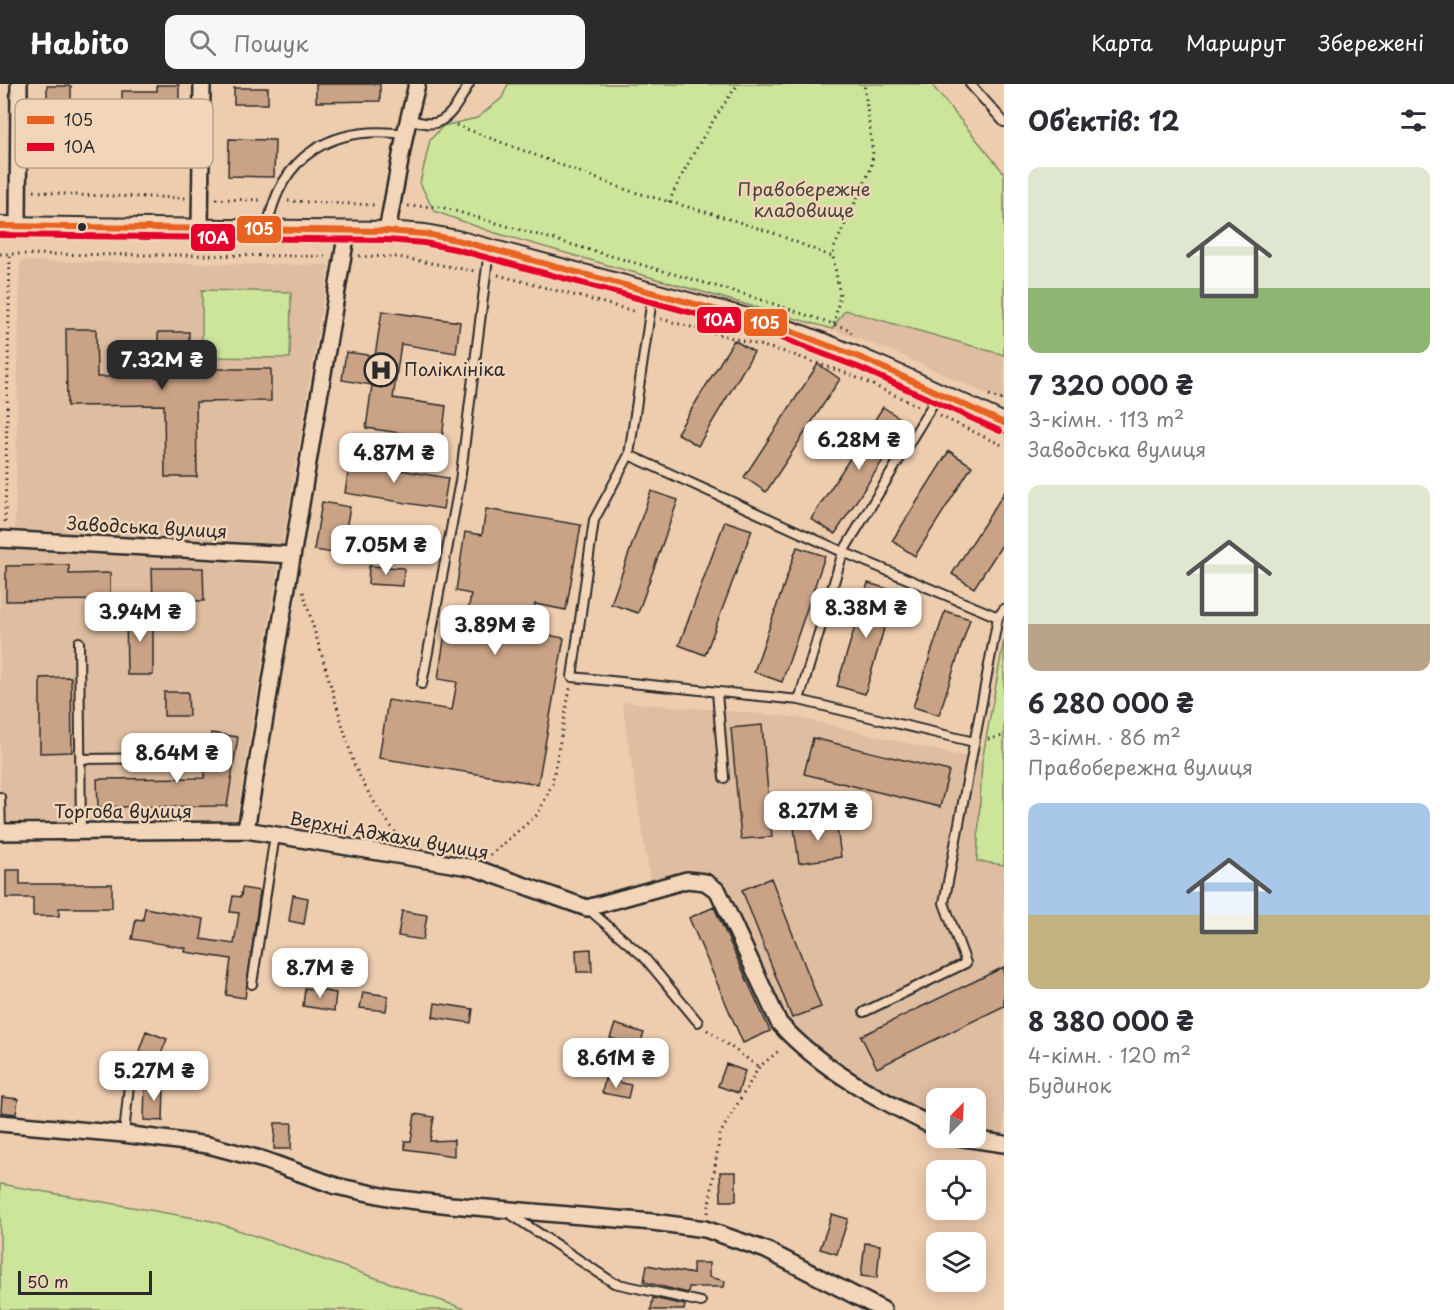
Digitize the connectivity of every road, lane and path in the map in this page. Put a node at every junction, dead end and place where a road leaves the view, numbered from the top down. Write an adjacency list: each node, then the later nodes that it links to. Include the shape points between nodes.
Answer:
1 (417, 84): 8 (street)
2 (469, 84): 6 (lane)
3 (738, 84): 14 (path, via 688,161)
4 (864, 84): 25 (path, via 873,154 871,168)
5 (970, 84): 7 (lane)
6 (442, 120): 8 (lane); 14 (path)
7 (1004, 122)
8 (407, 127): 13 (lane, via 362,132 325,143 293,167); 15 (street)
9 (19, 168): 11 (street)
10 (202, 168): 12 (street)
11 (18, 189): 12 (path, via 75,195); 16 (street)
12 (201, 198): 13 (path); 17 (street)
13 (273, 201): 15 (path); 18 (lane)
14 (669, 202): 25 (path, via 776,234)
15 (392, 206): 20 (street)
16 (9, 226): 17 (street)
17 (200, 228): 18 (street)
18 (266, 230): 19 (street)
19 (347, 231): 20 (street); 24 (street)
20 (387, 231): 21 (street, via 425,234)
21 (490, 249): 26 (lane); 27 (street)
22 (0, 254): 23 (path)
23 (10, 254): 24 (path); 35 (path)
24 (343, 256): 26 (path, via 398,257); 37 (street)
25 (833, 257): 29 (path, via 840,295)
26 (486, 273): 28 (path); 43 (lane, via 460,481)
27 (652, 292): 28 (lane); 29 (street)
28 (649, 315): 31 (path, via 785,352 851,375); 34 (lane)
29 (829, 344): 30 (street)
30 (940, 393): 31 (lane); 32 (street)
31 (929, 411): 33 (path); 36 (lane)
32 (1004, 423)
33 (1004, 446)
34 (629, 455): 36 (lane); 42 (lane, via 594,520)
35 (2, 539): 37 (street, Заводська вулиця)
36 (843, 552): 40 (lane); 45 (lane)
37 (292, 555): 51 (street)
38 (302, 588): 55 (path, via 354,764 381,815)
39 (1004, 609): 40 (lane)
40 (998, 617): 46 (lane)
41 (79, 642): 48 (lane)
42 (572, 677): 44 (lane); 56 (path, via 552,784 538,814)
43 (422, 684)
44 (717, 692): 45 (lane); 49 (lane)
45 (799, 700): 46 (lane)
46 (974, 742): 59 (lane, via 944,903 966,963)
47 (177, 758): 48 (lane)
48 (80, 759): 53 (lane)
49 (724, 778)
50 (0, 797): 52 (lane)
51 (246, 830): 53 (street, Торгова вулиця); 54 (street, Верхні Аджахи вулиця)
52 (0, 832): 53 (street, Торгова вулиця)
53 (81, 832)
54 (276, 835): 55 (street, Верхні Аджахи вулиця); 58 (lane)
55 (417, 858): 56 (street, Верхні Аджахи вулиця)
56 (475, 868): 57 (street, Верхні Аджахи вулиця)
57 (587, 908): 60 (lane, via 644,957); 61 (street, via 687,880 705,882 718,891 779,1023)
58 (252, 984)
59 (864, 1012)
60 (698, 1022): 62 (path)
61 (793, 1038): 62 (path); 65 (street, via 882,1100)
62 (759, 1067): 69 (path, via 720,1134)
63 (129, 1085): 66 (lane)
64 (0, 1123): 66 (street)
65 (926, 1123)
66 (124, 1134): 70 (street, via 208,1145 336,1186 392,1198)
67 (986, 1141): 68 (street)
68 (1004, 1144)
69 (709, 1205)
70 (504, 1210): 71 (lane, via 614,1283); 72 (street, via 705,1229 766,1250)
71 (701, 1302)
72 (883, 1310)

